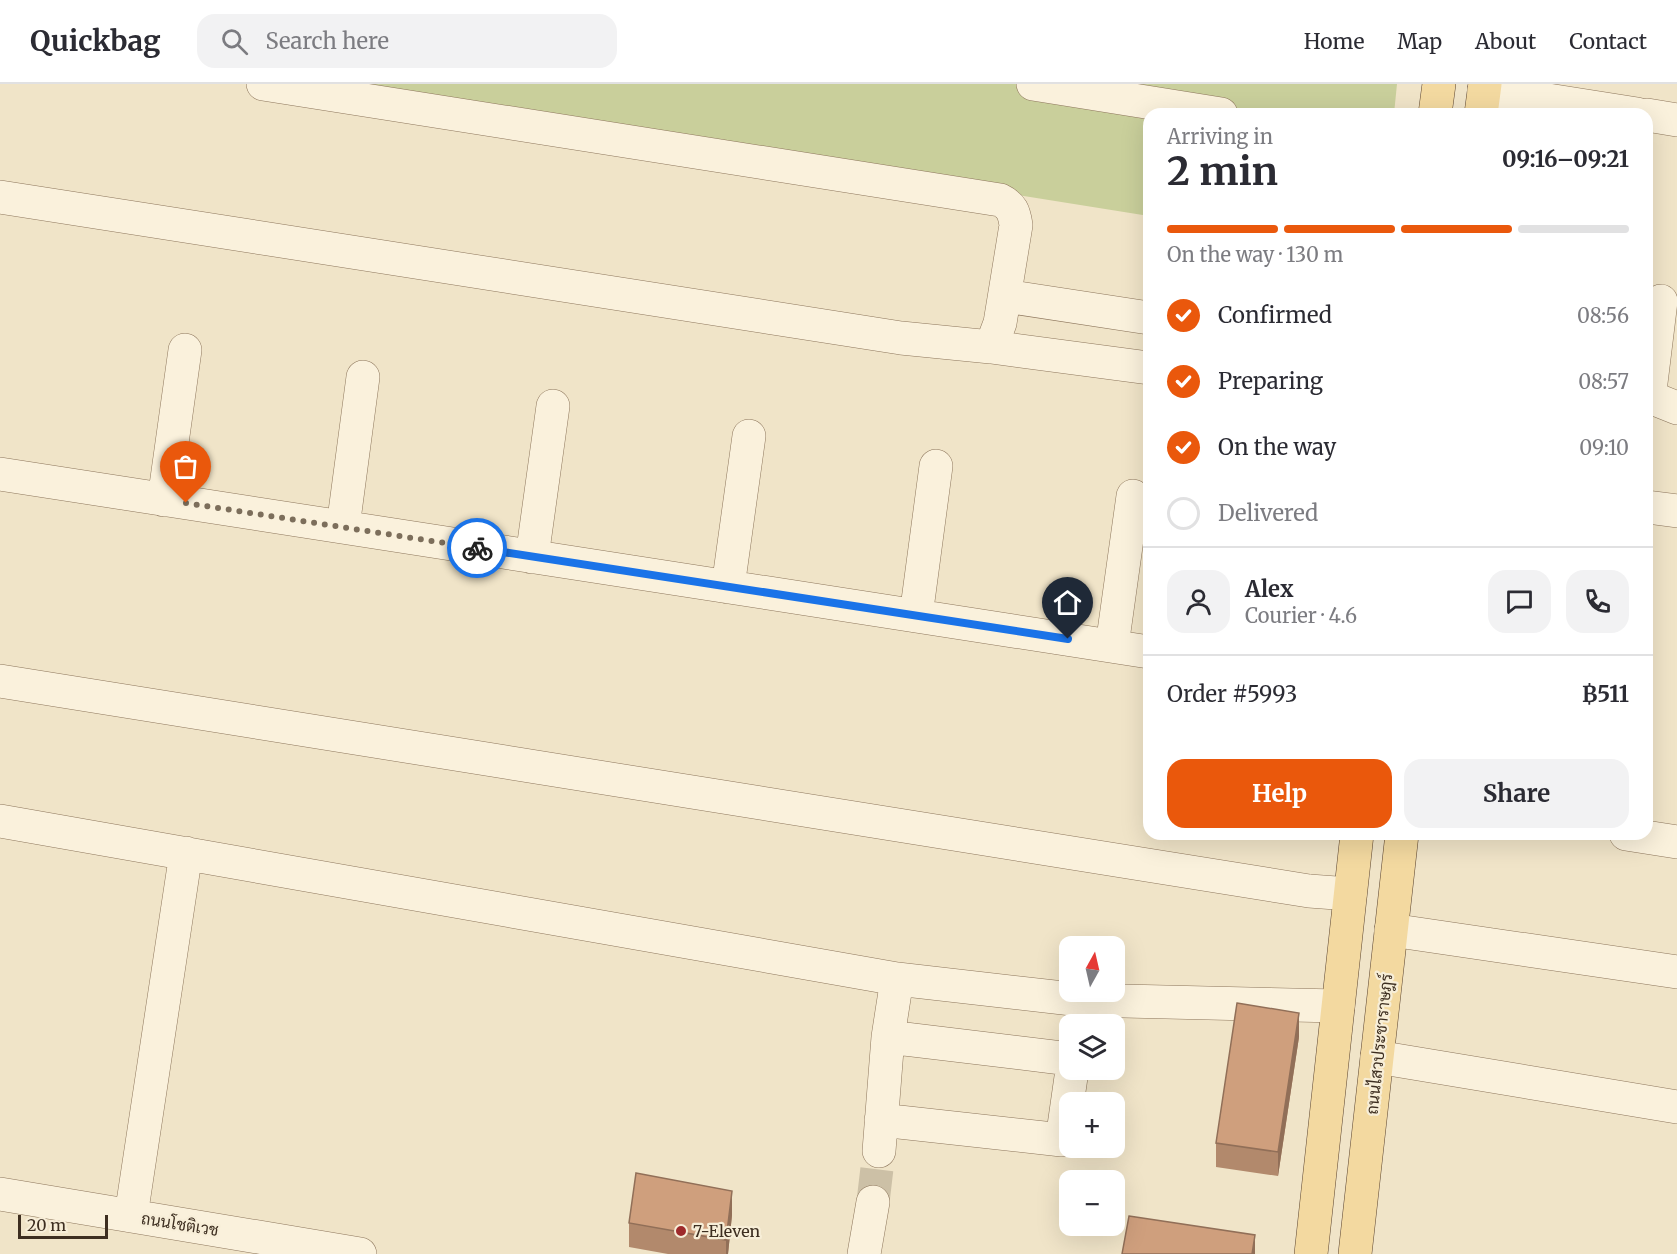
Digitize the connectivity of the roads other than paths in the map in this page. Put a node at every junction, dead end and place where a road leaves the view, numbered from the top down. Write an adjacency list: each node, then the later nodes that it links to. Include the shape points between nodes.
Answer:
1 (263, 84): 11 (street, via 1000,200 1009,204 1016,225)
2 (1032, 84): 5 (street)
3 (1439, 84): 6 (main road)
4 (1484, 96): 7 (street)
5 (1183, 108)
6 (1436, 108)
7 (1586, 108)
8 (1653, 117): 9 (street)
9 (1677, 120)
10 (0, 197): 14 (street, via 902,338)
11 (1005, 296): 13 (street); 14 (street)
12 (1662, 301): 17 (street)
13 (1143, 317)
14 (991, 347): 16 (street)
15 (185, 350): 26 (street)
16 (1143, 367)
17 (1653, 368)
18 (363, 377): 29 (street)
19 (1653, 395): 21 (street)
20 (553, 406): 30 (street)
21 (1677, 408)
22 (749, 436): 31 (street)
23 (936, 466): 32 (street)
24 (0, 474): 26 (street)
25 (1133, 496): 33 (street)
26 (164, 500): 29 (street)
27 (1653, 508): 28 (street)
28 (1677, 511)
29 (343, 528): 30 (street)
30 (532, 557): 31 (street)
31 (728, 587): 32 (street)
32 (916, 616): 33 (street)
33 (1112, 646): 34 (street)
34 (1143, 651)
35 (0, 681): 42 (street, via 1297,889)
36 (0, 820): 41 (street)
37 (1653, 838): 40 (street)
38 (1356, 840): 42 (main road)
39 (1401, 840): 43 (main road, ถนนไสวประชาราษฎร์)
40 (1677, 842)
41 (186, 853): 45 (street); 55 (street)
42 (1350, 894): 46 (main road)
43 (1391, 930): 44 (street); 50 (main road, ถนนไสวประชาราษฎร์)
44 (1677, 972)
45 (897, 979): 47 (street); 48 (street)
46 (1338, 1006): 47 (street); 58 (main road)
47 (1079, 1012)
48 (888, 1037): 49 (street); 51 (street, via 880,1135 1062,1140)
49 (1059, 1058)
50 (1377, 1058): 52 (street); 59 (main road, ถนนไสวประชาราษฎร์)
51 (1071, 1080)
52 (1677, 1107)
53 (0, 1194): 55 (street, ถนนโชติเวช)
54 (873, 1202): 57 (street)
55 (131, 1216): 56 (street, ถนนโชติเวช)
56 (360, 1254)
57 (864, 1254)
58 (1311, 1254)
59 (1355, 1254)

